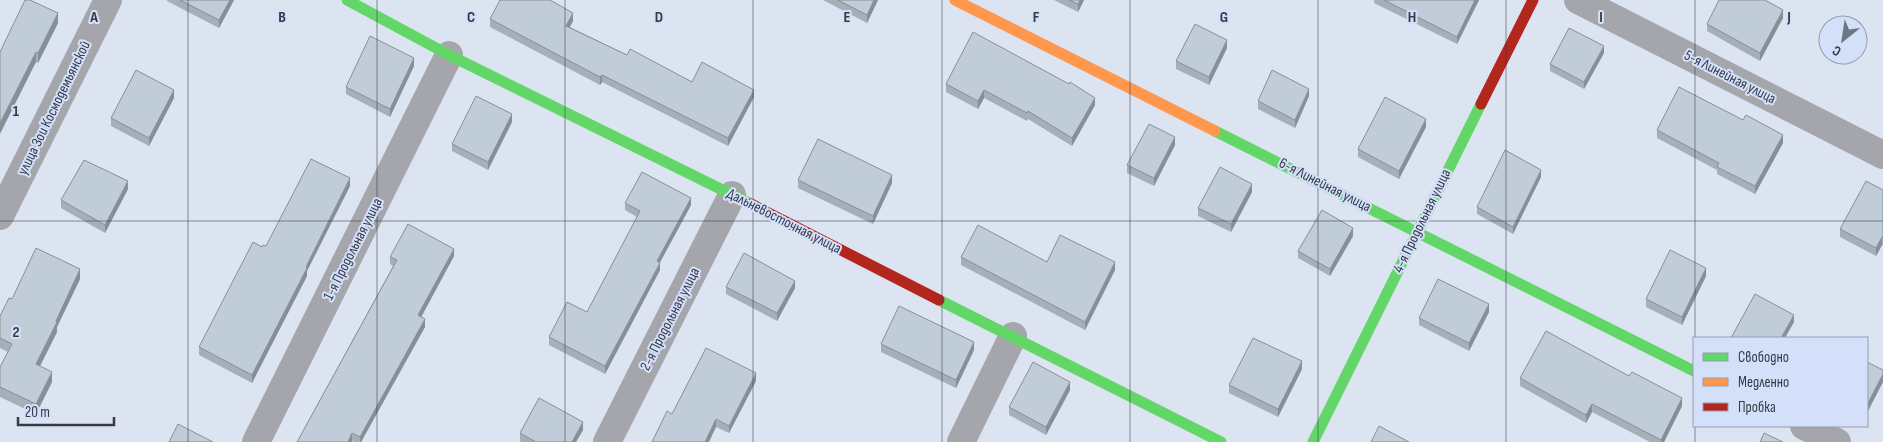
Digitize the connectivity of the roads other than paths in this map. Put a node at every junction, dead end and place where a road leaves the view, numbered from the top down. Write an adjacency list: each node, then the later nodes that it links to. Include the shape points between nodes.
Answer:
1 (108, 0): 8 (street, улица Зои Космодемьянской)
2 (347, 0): 6 (street, Дальневосточная улица)
3 (955, 0): 11 (street, 6-я Линейная улица)
4 (1533, 0): 11 (street, 4-я Продольная улица)
5 (1578, 0): 7 (street, 5-я Линейная улица)
6 (449, 55): 9 (street, Дальневосточная улица); 15 (street, 1-я Продольная улица)
7 (1883, 155)
8 (10, 172): 10 (street, улица Зои Космодемьянской)
9 (732, 195): 12 (street, Дальневосточная улица); 16 (street, 2-я Продольная улица)
10 (0, 216)
11 (1417, 232): 13 (street, 6-я Линейная улица); 19 (street, 4-я Продольная улица)
12 (1013, 336): 17 (street); 18 (street, Дальневосточная улица)
13 (1693, 370)
14 (1806, 427): 20 (street)
15 (256, 442)
16 (607, 442)
17 (961, 442)
18 (1221, 442)
19 (1313, 442)
20 (1837, 442)

